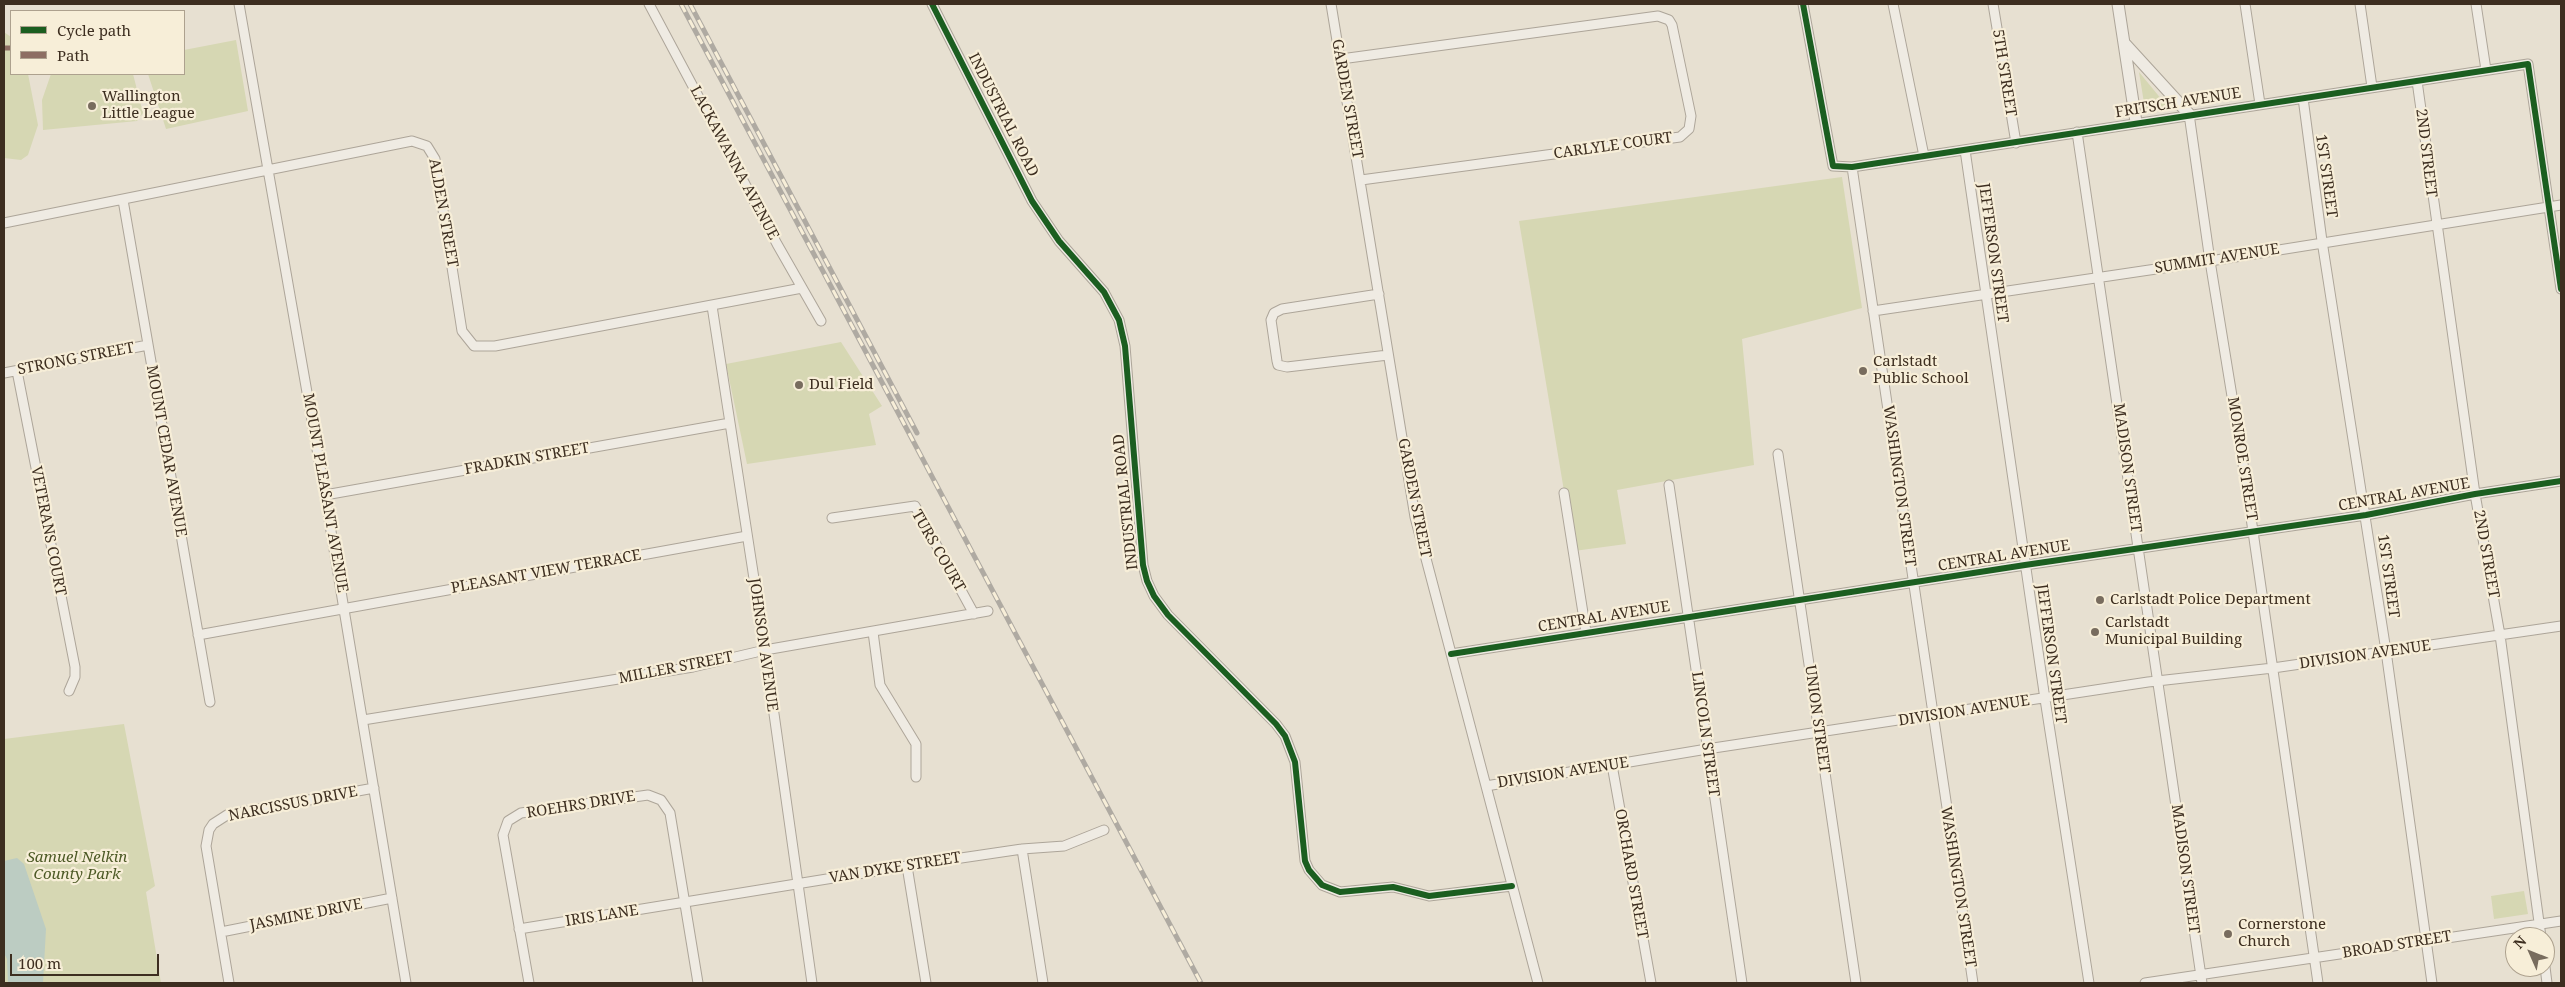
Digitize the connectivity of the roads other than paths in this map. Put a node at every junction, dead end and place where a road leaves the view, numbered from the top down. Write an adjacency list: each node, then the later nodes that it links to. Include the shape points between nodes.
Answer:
1 (239, 4): 26 (street, MOUNT PLEASANT AVENUE)
2 (649, 4): 36 (street, LACKAWANNA AVENUE)
3 (932, 4): 91 (street, INDUSTRIAL ROAD, via 1032,201 1060,241 1104,292 1119,320 1125,346 1147,581 1168,615 1285,736 1294,762 1305,861 1309,870 1322,885 1340,892 1393,886 1429,896)
4 (1331, 4): 13 (street, GARDEN STREET)
5 (1802, 4): 25 (street, FRITSCH AVENUE, via 1833,166)
6 (1892, 4): 24 (street)
7 (1993, 4): 22 (street, 5TH STREET)
8 (2118, 4): 12 (street)
9 (2245, 4): 18 (street)
10 (2360, 4): 16 (street)
11 (2476, 4): 14 (street)
12 (2124, 42): 19 (street); 20 (street)
13 (1341, 59): 27 (street, GARDEN STREET); 27 (street, CARLYLE COURT, via 1658,16 1669,20 1672,26 1691,116 1689,129 1680,137)
14 (2486, 70): 15 (street, FRITSCH AVENUE); 30 (street, FRITSCH AVENUE, via 2528,64)
15 (2417, 81): 16 (street, FRITSCH AVENUE); 32 (street, 2ND STREET)
16 (2372, 88): 17 (street, FRITSCH AVENUE)
17 (2303, 98): 18 (street, FRITSCH AVENUE); 33 (street, 1ST STREET)
18 (2260, 104): 19 (street, FRITSCH AVENUE)
19 (2189, 114): 20 (street, FRITSCH AVENUE); 34 (street, MONROE STREET)
20 (2136, 122): 21 (street, FRITSCH AVENUE)
21 (2077, 132): 22 (street, FRITSCH AVENUE); 35 (street, MADISON STREET)
22 (2016, 142): 23 (street, FRITSCH AVENUE)
23 (1965, 150): 24 (street, FRITSCH AVENUE); 39 (street, JEFFERSON STREET)
24 (1924, 156): 25 (street, FRITSCH AVENUE)
25 (1852, 167): 41 (street, WASHINGTON STREET)
26 (270, 170): 28 (street, ALDEN STREET); 40 (street, ALDEN STREET, via 412,141 427,146 435,159 462,332 474,346 495,346); 53 (street, MOUNT PLEASANT AVENUE)
27 (1361, 180): 38 (street, GARDEN STREET)
28 (123, 200): 31 (street, ALDEN STREET); 43 (street, MOUNT CEDAR AVENUE)
29 (2561, 205): 30 (street, SUMMIT AVENUE)
30 (2549, 207): 32 (street, SUMMIT AVENUE); 37 (street)
31 (4, 224)
32 (2436, 224): 33 (street, SUMMIT AVENUE); 52 (street, 2ND STREET)
33 (2322, 242): 34 (street, SUMMIT AVENUE); 54 (street, 1ST STREET)
34 (2210, 261): 35 (street, SUMMIT AVENUE); 56 (street, MONROE STREET)
35 (2099, 276): 39 (street, SUMMIT AVENUE); 58 (street, MADISON STREET)
36 (802, 288): 40 (street, ALDEN STREET); 42 (street, LACKAWANNA AVENUE)
37 (2561, 289)
38 (1379, 294): 44 (street, GARDEN STREET); 44 (street, via 1282,309 1274,313 1271,320 1277,361 1278,365 1287,367)
39 (1987, 295): 41 (street, SUMMIT AVENUE); 59 (street, JEFFERSON STREET)
40 (712, 306): 47 (street, JOHNSON AVENUE)
41 (1873, 311): 60 (street, WASHINGTON STREET)
42 (822, 321)
43 (148, 345): 45 (street, STRONG STREET); 69 (street, MOUNT CEDAR AVENUE)
44 (1388, 355): 73 (street, GARDEN STREET, via 1415,517)
45 (17, 371): 46 (street, STRONG STREET); 76 (street, VETERANS COURT, via 75,667)
46 (4, 373)
47 (730, 423): 53 (street, FRADKIN STREET); 57 (street, JOHNSON AVENUE)
48 (1778, 454): 61 (street, UNION STREET)
49 (2561, 481): 52 (street, CENTRAL AVENUE)
50 (1669, 485): 65 (street, LINCOLN STREET)
51 (1564, 493): 68 (street)
52 (2475, 494): 54 (street, CENTRAL AVENUE); 70 (street, 2ND STREET)
53 (325, 495): 62 (street, MOUNT PLEASANT AVENUE)
54 (2366, 515): 56 (street, CENTRAL AVENUE); 72 (street, 1ST STREET)
55 (832, 518): 64 (street, TURS COURT, via 915,506)
56 (2253, 532): 58 (street, CENTRAL AVENUE); 74 (street, MONROE STREET)
57 (747, 536): 62 (street, PLEASANT VIEW TERRACE); 71 (street, JOHNSON AVENUE)
58 (2138, 548): 59 (street, CENTRAL AVENUE); 75 (street, MADISON STREET)
59 (2026, 565): 60 (street, CENTRAL AVENUE); 77 (street, JEFFERSON STREET)
60 (1913, 582): 61 (street, CENTRAL AVENUE); 79 (street, WASHINGTON STREET)
61 (1800, 600): 65 (street, CENTRAL AVENUE); 81 (street, UNION STREET)
62 (344, 609): 69 (street, PLEASANT VIEW TERRACE); 80 (street, MOUNT PLEASANT AVENUE)
63 (988, 612): 64 (street, MILLER STREET)
64 (974, 614): 67 (street, MILLER STREET)
65 (1688, 617): 68 (street, CENTRAL AVENUE); 82 (street, LINCOLN STREET)
66 (2561, 626): 70 (street, DIVISION AVENUE)
67 (873, 632): 71 (street, MILLER STREET); 84 (street, via 880,685 916,744)
68 (1586, 632): 73 (street, CENTRAL AVENUE)
69 (198, 635): 78 (street, MOUNT CEDAR AVENUE)
70 (2500, 635): 72 (street, DIVISION AVENUE); 95 (street, 2ND STREET)
71 (765, 650): 80 (street, MILLER STREET, via 693,667); 90 (street, JOHNSON AVENUE)
72 (2386, 651): 74 (street, DIVISION AVENUE); 99 (street, 1ST STREET)
73 (1451, 654): 85 (street, GARDEN STREET)
74 (2273, 668): 75 (street, DIVISION AVENUE); 100 (street, MONROE STREET)
75 (2158, 681): 77 (street, DIVISION AVENUE); 101 (street, MADISON STREET)
76 (69, 691)
77 (2045, 699): 79 (street, DIVISION AVENUE); 114 (street, JEFFERSON STREET)
78 (210, 702)
79 (1932, 716): 81 (street, DIVISION AVENUE); 113 (street, WASHINGTON STREET)
80 (363, 720): 86 (street, MOUNT PLEASANT AVENUE)
81 (1819, 734): 82 (street, DIVISION AVENUE); 112 (street, UNION STREET)
82 (1707, 749): 83 (street, DIVISION AVENUE); 111 (street, LINCOLN STREET)
83 (1612, 765): 85 (street, DIVISION AVENUE); 110 (street, ORCHARD STREET)
84 (916, 777)
85 (1486, 786): 91 (street, GARDEN STREET)
86 (374, 788): 92 (street, MOUNT PLEASANT AVENUE); 98 (street, NARCISSUS DRIVE, via 227,815 213,824 208,830 206,846)
87 (1104, 830): 88 (street, VAN DYKE STREET, via 1064,846)
88 (1022, 849): 89 (street, VAN DYKE STREET); 108 (street)
89 (907, 866): 90 (street, VAN DYKE STREET); 107 (street)
90 (796, 884): 93 (street, VAN DYKE STREET); 106 (street, JOHNSON AVENUE)
91 (1512, 886): 109 (street, GARDEN STREET)
92 (392, 898): 98 (street, JASMINE DRIVE); 103 (street, MOUNT PLEASANT AVENUE)
93 (685, 903): 97 (street, IRIS LANE); 97 (street, ROEHRS DRIVE, via 670,812 662,800 648,795 531,812 514,816 503,835); 105 (street, ROEHRS DRIVE)
94 (2561, 921): 95 (street, BROAD STREET)
95 (2539, 924): 96 (street, 2ND STREET); 99 (street, BROAD STREET)
96 (2539, 927)
97 (519, 928): 104 (street, ROEHRS DRIVE)
98 (220, 932): 102 (street)
99 (2426, 940): 100 (street, BROAD STREET); 118 (street, 1ST STREET)
100 (2314, 957): 101 (street, BROAD STREET); 117 (street, MONROE STREET)
101 (2200, 973): 115 (street, BROAD STREET); 116 (street, MADISON STREET)
102 (230, 983)
103 (406, 983)
104 (529, 983)
105 (698, 983)
106 (812, 983)
107 (926, 983)
108 (1043, 983)
109 (1538, 983)
110 (1651, 983)
111 (1742, 983)
112 (1856, 983)
113 (1973, 983)
114 (2089, 983)
115 (2145, 983)
116 (2202, 983)
117 (2318, 983)
118 (2432, 983)

